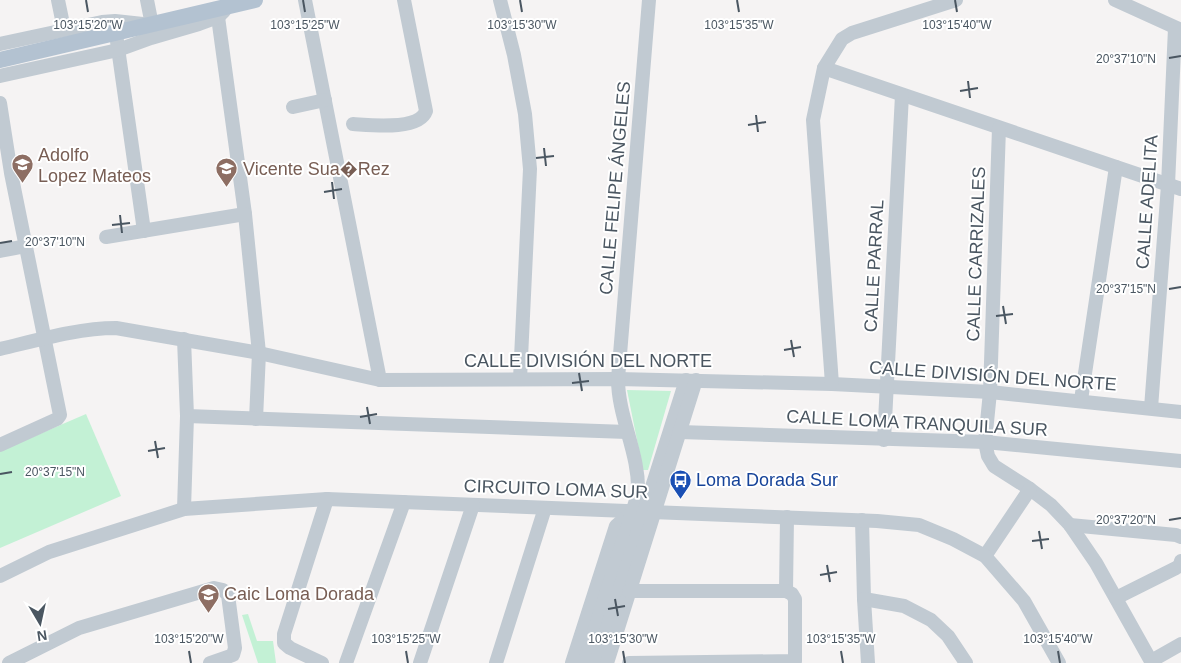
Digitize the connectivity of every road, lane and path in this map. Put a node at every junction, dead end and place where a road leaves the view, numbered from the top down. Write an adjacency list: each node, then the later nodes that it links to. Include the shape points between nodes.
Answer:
1 (58, 0): 13 (street)
2 (147, 0): 12 (street)
3 (255, 0): 10 (main road)
4 (305, 0): 22 (street)
5 (404, 0): 25 (street, via 426,111 424,116 420,120 392,126)
6 (500, 0): 40 (street, via 525,114 530,169)
7 (649, 0): 39 (street, CALLE FELIPE ÁNGELES)
8 (956, 0): 19 (street, via 852,33 842,39)
9 (1115, 0): 14 (street)
10 (230, 6): 11 (street); 12 (main road)
11 (218, 17): 17 (street); 30 (street)
12 (152, 25): 13 (street, via 108,21); 15 (main road)
13 (64, 29): 16 (street)
14 (1178, 29): 29 (street, CALLE ADELITA)
15 (116, 33): 17 (street); 18 (main road)
16 (0, 44)
17 (118, 50): 20 (street); 31 (street)
18 (0, 60)
19 (824, 68): 21 (street); 43 (street, via 813,120)
20 (0, 76)
21 (902, 95): 26 (street); 44 (street, CALLE PARRAL)
22 (325, 100): 24 (street); 41 (street)
23 (0, 102): 28 (street)
24 (293, 107)
25 (353, 124)
26 (999, 128): 27 (street); 45 (street, CALLE CARRIZALES)
27 (1116, 167): 29 (street); 46 (street)
28 (5, 174): 33 (street)
29 (1174, 187): 47 (street, CALLE ADELITA)
30 (245, 214): 31 (street); 38 (street)
31 (144, 231): 32 (street)
32 (106, 237)
33 (26, 246): 34 (street); 35 (street)
34 (0, 252)
35 (44, 339): 36 (street, CALLE DIVISIÓN DEL NORTE, via 116,328); 37 (street, CALLE DIVISIÓN DEL NORTE); 55 (street, via 60,415)
36 (184, 339): 38 (street, CALLE DIVISIÓN DEL NORTE); 49 (street)
37 (0, 349)
38 (259, 353): 41 (street, CALLE DIVISIÓN DEL NORTE); 50 (street)
39 (618, 378): 40 (street, CALLE DIVISIÓN DEL NORTE); 42 (street, CALLE DIVISIÓN DEL NORTE); 51 (street, CALLE FELIPE ÁNGELES, via 620,407)
40 (520, 379): 41 (street, CALLE DIVISIÓN DEL NORTE)
41 (380, 380)
42 (691, 380): 43 (street, CALLE DIVISIÓN DEL NORTE); 52 (street); 63 (street)
43 (832, 384): 44 (street, CALLE DIVISIÓN DEL NORTE)
44 (886, 386): 45 (street, CALLE DIVISIÓN DEL NORTE); 53 (street, CALLE PARRAL)
45 (990, 392): 46 (street, CALLE DIVISIÓN DEL NORTE); 54 (street, CALLE CARRIZALES)
46 (1081, 400): 47 (street, CALLE DIVISIÓN DEL NORTE)
47 (1151, 408): 48 (street, CALLE DIVISIÓN DEL NORTE)
48 (1181, 412)
49 (187, 416): 50 (street); 62 (street)
50 (256, 418): 51 (street)
51 (627, 432): 63 (street, CALLE FELIPE ÁNGELES)
52 (680, 432): 53 (street, CALLE LOMA TRANQUILA SUR); 63 (street)
53 (884, 440): 54 (street, CALLE LOMA TRANQUILA SUR)
54 (985, 442): 56 (street, CALLE LOMA TRANQUILA SUR); 57 (street, via 994,466)
55 (0, 445)
56 (1181, 461)
57 (1030, 489): 66 (street); 68 (street)
58 (327, 499): 59 (street, CIRCUITO LOMA SUR); 62 (street, CIRCUITO LOMA SUR); 80 (street, via 284,634 284,643 290,648)
59 (404, 502): 60 (street, CIRCUITO LOMA SUR); 81 (street)
60 (472, 505): 61 (street, CIRCUITO LOMA SUR); 82 (street)
61 (545, 508): 63 (street, CIRCUITO LOMA SUR); 83 (street)
62 (184, 509): 70 (street, CIRCUITO LOMA SUR, via 49,552)
63 (644, 512): 64 (street, CIRCUITO LOMA SUR); 71 (street); 84 (street, via 616,526); 85 (street); 86 (street)
64 (787, 517): 65 (street, CIRCUITO LOMA SUR); 72 (street)
65 (862, 520): 68 (street, CIRCUITO LOMA SUR, via 919,525); 74 (street)
66 (1070, 524): 67 (street); 73 (street)
67 (1181, 537)
68 (985, 556): 76 (street, CIRCUITO LOMA SUR, via 1024,602)
69 (1181, 561): 73 (street, via 1176,568)
70 (0, 576)
71 (629, 591): 72 (street); 87 (street)
72 (789, 593): 88 (street, via 795,599 795,661)
73 (1116, 598): 77 (street)
74 (864, 599): 89 (street); 90 (street, via 904,606 931,620 948,636)
75 (1181, 644): 77 (street)
76 (1053, 661)
77 (1151, 662)
78 (9, 663): 79 (street, via 79,628 214,588 228,595 235,648 233,655)
79 (210, 663)
80 (322, 663)
81 (346, 663)
82 (420, 663)
83 (496, 663)
84 (572, 663)
85 (584, 663)
86 (596, 663)
87 (607, 663)
88 (629, 663)
89 (868, 663)
90 (966, 663)

